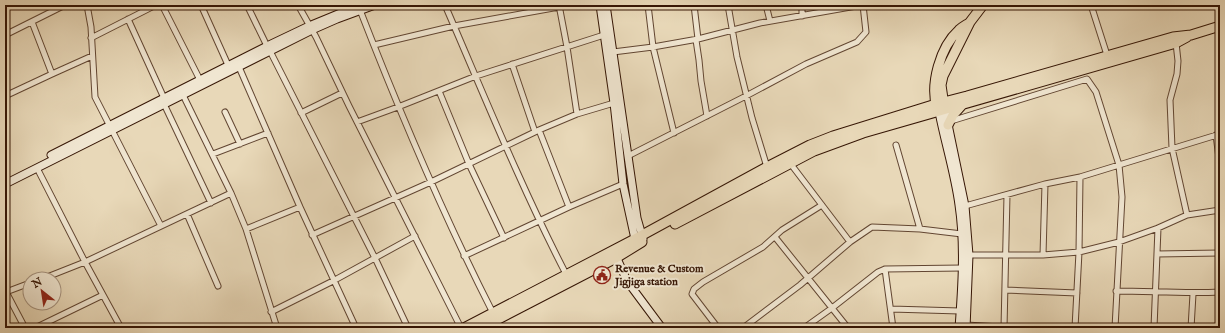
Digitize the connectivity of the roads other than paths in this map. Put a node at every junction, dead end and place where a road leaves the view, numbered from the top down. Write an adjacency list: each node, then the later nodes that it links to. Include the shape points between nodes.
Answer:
1 (64, 5): 25 (street)
2 (87, 5): 33 (street)
3 (156, 5): 23 (street)
4 (162, 5): 50 (street)
5 (201, 5): 44 (street)
6 (247, 5): 39 (street)
7 (298, 5): 28 (street)
8 (375, 5): 21 (main road)
9 (445, 5): 26 (street)
10 (600, 5): 32 (main road)
11 (606, 5): 40 (main road)
12 (648, 5): 38 (street)
13 (694, 5): 34 (street)
14 (728, 5): 29 (street)
15 (766, 5): 24 (street)
16 (802, 5): 22 (street)
17 (863, 5): 22 (street); 55 (street, via 866,32 858,42 806,64)
18 (982, 5): 60 (highway, via 970,22 958,30 948,43 936,73 934,89)
19 (1091, 5): 41 (street)
20 (559, 6): 26 (street); 37 (street)
21 (357, 7): 28 (main road); 36 (street)
22 (802, 16): 24 (street)
23 (128, 19): 33 (street); 56 (street)
24 (770, 21): 29 (street)
25 (32, 22): 31 (street); 47 (street)
26 (454, 26): 36 (street); 48 (street)
27 (1220, 26): 30 (highway)
28 (310, 28): 39 (main road); 52 (street)
29 (732, 30): 34 (street); 55 (street)
30 (1191, 34): 35 (highway); 41 (highway)
31 (5, 35)
32 (604, 35): 37 (street); 57 (main road)
33 (91, 38): 42 (street)
34 (697, 40): 38 (street); 64 (street)
35 (1176, 43): 46 (highway); 75 (street, via 1177,74 1170,100)
36 (374, 45): 59 (street)
37 (567, 47): 43 (street); 63 (street)
38 (653, 47): 40 (street); 70 (street)
39 (268, 48): 44 (main road); 45 (main road); 62 (street)
40 (613, 52): 77 (main road)
41 (1107, 55): 60 (highway)
42 (92, 56): 47 (street); 67 (street, via 95,97)
43 (512, 64): 48 (street); 68 (street)
44 (228, 65): 50 (main road)
45 (239, 67): 53 (main road); 69 (street)
46 (1082, 69): 49 (street); 58 (highway)
47 (52, 74): 54 (street)
48 (476, 76): 51 (street); 74 (street)
49 (1087, 79): 66 (street); 80 (street, via 1096,92)
50 (200, 80): 56 (main road)
51 (439, 91): 59 (street); 79 (street)
52 (342, 92): 62 (street); 65 (street)
53 (183, 95): 56 (main road); 76 (street)
54 (5, 96)
55 (746, 96): 64 (street); 82 (street)
56 (164, 101): 67 (main road); 93 (street)
57 (614, 103): 63 (street); 88 (main road)
58 (962, 104): 60 (highway); 66 (highway)
59 (398, 107): 65 (street); 86 (street)
60 (941, 107): 66 (main road); 78 (highway, via 819,149); 82 (highway, via 833,136); 107 (main road)
61 (225, 112): 72 (street)
62 (301, 113): 101 (street)
63 (577, 114): 68 (street)
64 (707, 116): 70 (street)
65 (357, 122): 92 (street)
66 (949, 123): 95 (main road)
67 (110, 129): 83 (main road); 85 (main road); 103 (street)
68 (537, 131): 74 (street); 97 (street)
69 (268, 133): 72 (street); 96 (street)
70 (674, 133): 77 (street)
71 (1218, 134): 75 (street); 81 (street)
72 (240, 144): 76 (street)
73 (896, 145): 106 (street)
74 (506, 147): 79 (street); 102 (street)
75 (1172, 148): 80 (street); 100 (street)
76 (213, 154): 90 (street)
77 (628, 156): 112 (main road)
78 (790, 163): 94 (street); 112 (highway)
79 (469, 164): 86 (street); 111 (street)
80 (1119, 165): 84 (street); 114 (street, via 1122,197)
81 (1220, 166)
82 (767, 167): 112 (highway)
83 (38, 168): 87 (main road); 124 (street)
84 (1080, 177): 89 (street); 115 (street)
85 (5, 179)
86 (431, 182): 92 (street); 122 (street)
87 (5, 184)
88 (623, 184): 97 (street); 112 (main road)
89 (1045, 184): 91 (street); 121 (street)
90 (231, 193): 93 (street); 105 (street)
91 (1007, 195): 95 (street); 120 (street)
92 (395, 198): 101 (street); 109 (street)
93 (211, 203): 99 (street)
94 (822, 205): 110 (street, via 796,220); 113 (street)
95 (965, 206): 119 (main road)
96 (300, 207): 105 (street); 108 (street)
97 (569, 207): 102 (street)
98 (1220, 210): 100 (street)
99 (187, 214): 103 (street); 132 (street)
100 (1186, 215): 104 (street)
101 (354, 216): 108 (street); 123 (street)
102 (539, 222): 111 (street); 128 (street)
103 (161, 226): 124 (street)
104 (1158, 228): 114 (street); 118 (street)
105 (246, 229): 144 (street)
106 (920, 229): 107 (street); 113 (street, via 872,227)
107 (962, 234): 125 (main road)
108 (312, 235): 130 (street)
109 (415, 236): 123 (street); 153 (street)
110 (775, 237): 129 (street); 157 (street, via 694,289 692,294)
111 (504, 238): 122 (street)
112 (640, 240): 117 (highway)
113 (850, 242): 129 (street)
114 (1119, 242): 115 (street); 135 (street)
115 (1079, 252): 121 (street); 138 (street)
116 (1220, 253): 118 (street)
117 (614, 254): 128 (highway); 155 (highway); 156 (main road, via 627,282)
118 (1157, 254): 136 (street)
119 (969, 255): 120 (street); 146 (main road)
120 (1006, 255): 121 (street); 133 (street)
121 (1043, 255)
122 (464, 256): 145 (street)
123 (375, 258): 130 (street); 152 (street)
124 (86, 262): 127 (street); 140 (street)
125 (962, 268): 126 (street); 143 (main road)
126 (885, 269): 141 (street); 142 (street)
127 (62, 271)
128 (566, 274): 145 (highway)
129 (808, 278): 141 (street); 158 (street)
130 (333, 281): 144 (street); 151 (street)
131 (22, 286): 134 (street)
132 (218, 286)
133 (1005, 290): 138 (street); 163 (street)
134 (6, 291): 147 (street)
135 (1116, 291): 136 (street); 166 (street)
136 (1156, 291): 139 (street); 167 (street)
137 (1220, 292): 139 (street)
138 (1077, 293): 165 (street)
139 (1193, 294): 168 (street)
140 (103, 295): 148 (street); 149 (street)
141 (832, 308): 159 (street); 160 (street)
142 (891, 309): 143 (street); 161 (street)
143 (960, 311): 162 (main road)
144 (271, 312): 150 (street)
145 (493, 313): 154 (highway)
146 (966, 326): 163 (street)
147 (25, 328)
148 (35, 328)
149 (121, 328)
150 (277, 328)
151 (356, 328)
152 (408, 328)
153 (461, 328)
154 (464, 328)
155 (481, 328)
156 (662, 328)
157 (718, 328)
158 (743, 328)
159 (804, 328)
160 (848, 328)
161 (893, 328)
162 (959, 328)
163 (1004, 328): 164 (street)
164 (1019, 328)
165 (1075, 328)
166 (1115, 328)
167 (1154, 328)
168 (1191, 328)

